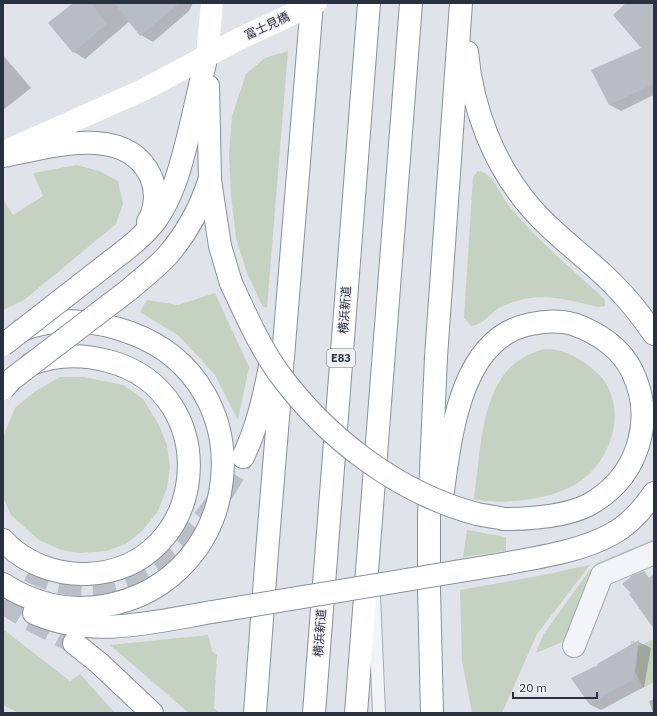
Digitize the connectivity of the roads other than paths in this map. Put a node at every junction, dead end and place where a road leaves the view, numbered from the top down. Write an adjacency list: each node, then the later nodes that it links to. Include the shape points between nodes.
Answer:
1 (212, 3): 7 (main road)
2 (312, 3): 8 (main road)
3 (316, 3): 7 (main road, 富士見橋, bridge)
4 (369, 3): 32 (main road, 横浜新道 / E83)
5 (411, 3): 20 (main road)
6 (462, 3): 13 (main road, via 474,95 491,146 503,169 515,189 532,209 615,286); 24 (main road, via 436,357 429,516)
7 (207, 55): 9 (main road, 富士見橋, via 143,90); 11 (main road); 12 (main road, via 176,180 156,220)
8 (300, 145): 18 (main road, via 271,361 257,421); 31 (main road)
9 (3, 152)
10 (3, 156): 12 (main road, via 91,142 108,144 124,150 148,170 154,184 155,200 150,218)
11 (210, 180): 17 (main road, bridge, via 203,199 181,238 166,257 130,289 12,379); 24 (main road, bridge, via 220,246 231,283 277,371 295,394 339,439 397,480 426,496 453,506 478,514 529,519 577,509 594,502 612,488 627,470 642,434 643,412 640,392 632,371 619,352 602,338 585,328 565,322 544,321 524,325 503,334 487,348 475,367 457,410 450,440)
12 (139, 238): 15 (main road, bridge)
13 (654, 334)
14 (3, 340): 23 (main road, via 31,326 76,321 110,326 155,344 184,367 207,399 218,430 223,461 220,494 215,513 199,547 176,573 145,594 110,605 76,609 28,598)
15 (3, 345)
16 (3, 381): 21 (main road, via 29,365 60,356 89,357 117,363 146,378 169,401 184,429 190,461 186,494 173,525 151,550 123,566 95,573 61,572 31,561)
17 (3, 389)
18 (243, 457)
19 (654, 494): 25 (main road, bridge, via 632,519 613,533 588,545 502,564 126,626 93,627 48,619)
20 (371, 515): 33 (main road); 34 (lane)
21 (3, 540)
22 (654, 553): 27 (street, via 602,575)
23 (3, 584)
24 (429, 589): 35 (main road)
25 (3, 592)
26 (74, 643): 28 (main road)
27 (574, 646)
28 (99, 663): 29 (lane); 30 (main road)
29 (136, 713)
30 (152, 713)
31 (255, 713)
32 (314, 713)
33 (356, 713)
34 (379, 713)
35 (432, 713)

